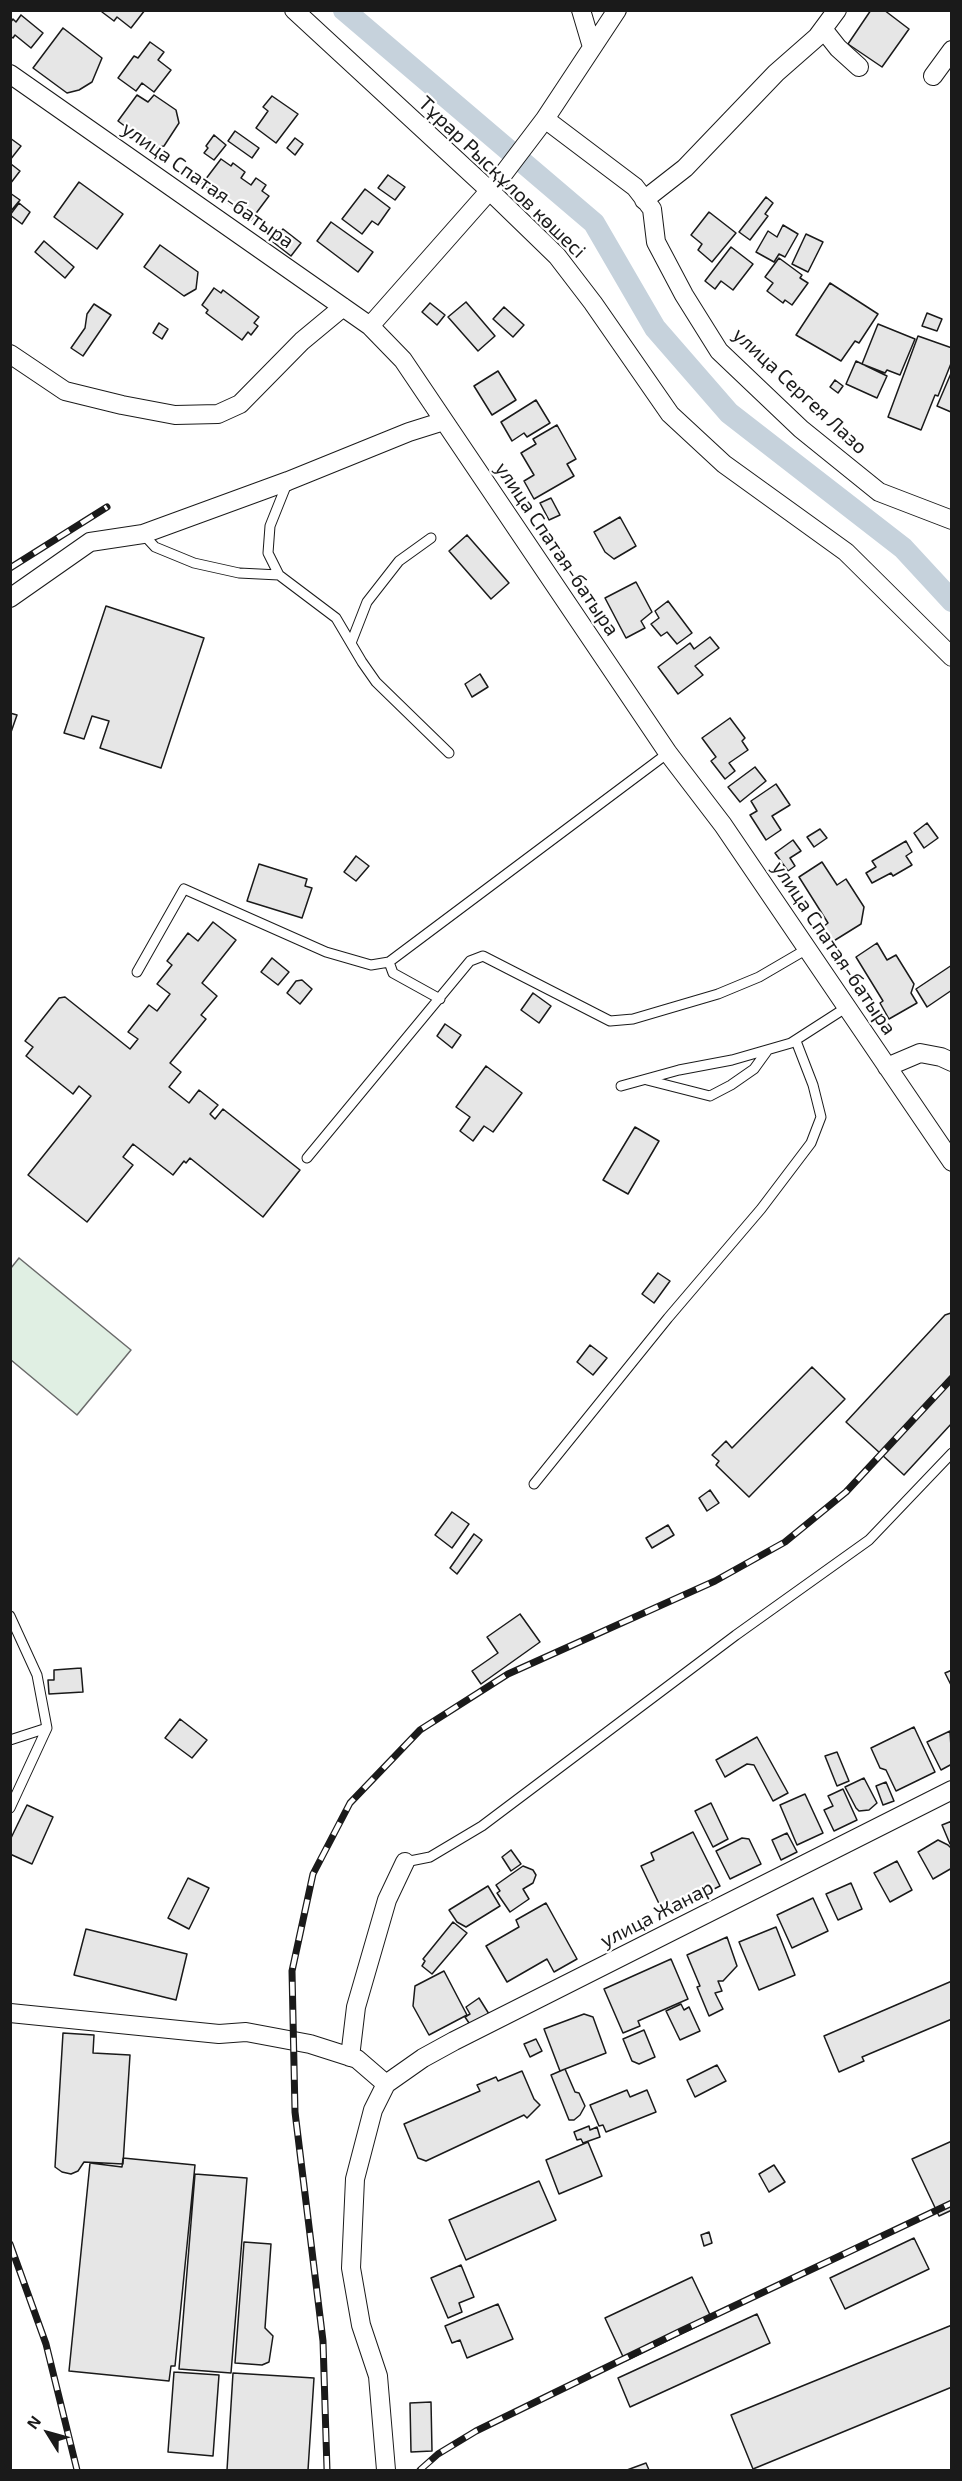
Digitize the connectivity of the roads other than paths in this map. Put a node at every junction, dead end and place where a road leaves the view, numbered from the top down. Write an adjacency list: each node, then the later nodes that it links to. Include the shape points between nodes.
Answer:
1 (294, 10): 12 (street, Тұрар Рысқұлов көшесі)
2 (581, 10): 6 (street)
3 (617, 10): 6 (street)
4 (837, 10): 5 (street)
5 (824, 29): 8 (street); 13 (street, via 685,168)
6 (592, 47): 11 (street)
7 (951, 50): 10 (street)
8 (859, 67)
9 (10, 74): 14 (street, улица Спатая-батыра)
10 (933, 76)
11 (545, 119): 12 (street); 13 (street, улица Сергея Лазо, via 635,187)
12 (494, 186): 15 (street); 25 (street, Тұрар Рысқұлов көшесі, via 557,256 670,414 724,464 846,552)
13 (644, 200): 19 (street, улица Сергея Лазо, via 652,209 656,242 719,351 801,429 879,492)
14 (343, 307): 15 (street, улица Спатая-батыра); 16 (street, via 240,404 218,414 175,415 64,391)
15 (370, 326): 17 (street, улица Спатая-батыра, via 403,360)
16 (10, 354)
17 (444, 421): 18 (street); 27 (street, улица Спатая-батыра)
18 (288, 481): 20 (street); 22 (lane, via 270,526 268,553)
19 (951, 520)
20 (143, 534): 22 (lane, via 155,547 194,563 239,573); 23 (street, via 90,542)
21 (431, 538): 24 (lane, via 399,561 368,602)
22 (279, 575): 24 (lane, via 336,618)
23 (10, 598)
24 (351, 643): 26 (lane, via 376,682)
25 (951, 657)
26 (449, 753)
27 (668, 753): 28 (street, улица Спатая-батыра); 29 (lane)
28 (807, 948): 31 (lane, via 729,990 633,1019 610,1021 483,956 470,961); 32 (street, улица Спатая-батыра)
29 (389, 962): 30 (lane, via 371,965 326,952 184,889); 31 (lane, via 393,973)
30 (137, 972)
31 (440, 999): 39 (lane)
32 (847, 1007): 33 (lane); 36 (street, улица Спатая-батыра)
33 (795, 1041): 34 (lane); 42 (lane, via 821,1117 811,1143)
34 (768, 1050): 37 (lane); 37 (lane, via 754,1069 710,1096)
35 (951, 1062): 36 (street, via 920,1053)
36 (887, 1067): 40 (street, улица Спатая-батыра)
37 (645, 1079): 38 (lane)
38 (621, 1086)
39 (307, 1158)
40 (951, 1162)
41 (951, 1453): 48 (lane, via 869,1540 482,1826 430,1857)
42 (534, 1484)
43 (10, 1616): 44 (lane, via 38,1675)
44 (47, 1728): 45 (lane); 47 (lane)
45 (10, 1740)
46 (951, 1790): 51 (street, улица Жанар, via 454,2041)
47 (10, 1808)
48 (405, 1862): 50 (street, via 387,1900 356,2007)
49 (10, 2013): 50 (street, via 219,2034 246,2032 310,2044)
50 (350, 2057): 51 (street)
51 (386, 2084): 52 (street, via 373,2110 355,2179 351,2268 361,2325 378,2376)
52 (386, 2470)

